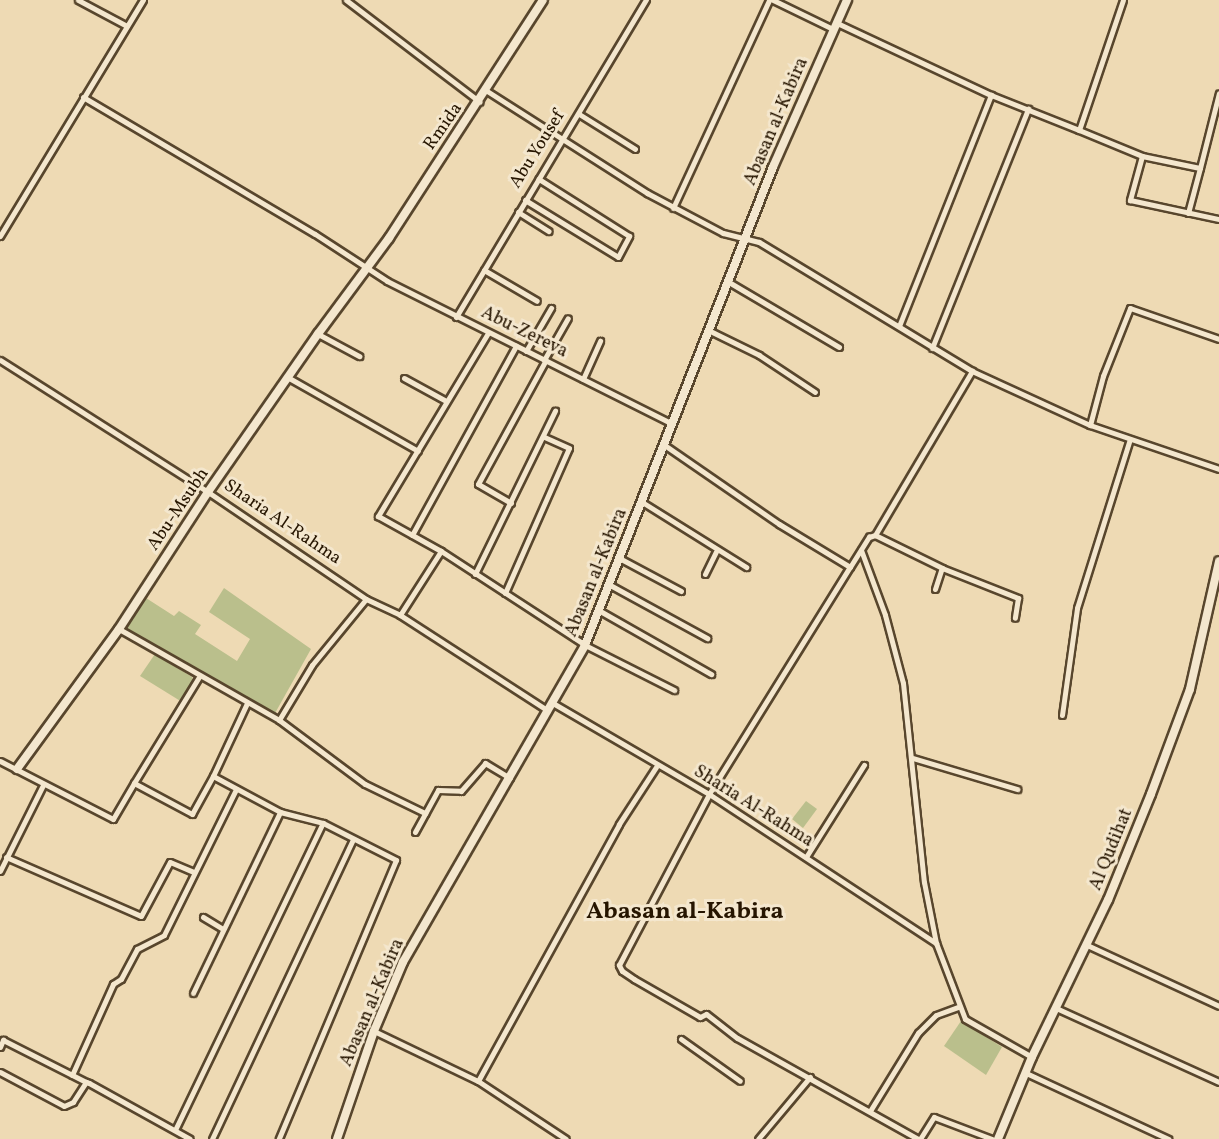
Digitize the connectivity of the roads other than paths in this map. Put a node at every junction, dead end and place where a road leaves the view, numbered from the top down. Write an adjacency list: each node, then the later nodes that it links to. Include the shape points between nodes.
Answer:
1 (78, 0): 9 (street)
2 (143, 0): 9 (street)
3 (346, 0): 15 (street)
4 (543, 0): 11 (street, Rmida)
5 (646, 0): 17 (street, Abu Yousef)
6 (771, 0): 10 (street); 25 (street)
7 (847, 0): 10 (street, Abasan al-Kabira)
8 (1124, 0): 18 (street)
9 (127, 26): 14 (street)
10 (835, 26): 13 (street); 31 (street, Abasan al-Kabira)
11 (487, 91): 15 (street, Rmida); 19 (street)
12 (1219, 93): 22 (street)
13 (990, 95): 16 (street); 39 (street)
14 (83, 97): 30 (street); 32 (street, Abu-Zereva)
15 (480, 102): 32 (street, Rmida)
16 (1028, 109): 18 (street); 47 (street)
17 (579, 114): 19 (street, Abu Yousef); 20 (street)
18 (1079, 130): 21 (street)
19 (564, 142): 23 (street, Abu Yousef); 25 (street)
20 (635, 149)
21 (1142, 156): 22 (street); 27 (street, via 1130,200)
22 (1200, 168): 27 (street)
23 (539, 179): 24 (street, Abu Yousef); 24 (street, via 629,236 618,257)
24 (525, 200): 26 (street, Abu Yousef)
25 (674, 208): 31 (street, via 723,233)
26 (518, 212): 29 (street); 33 (street, Abu Yousef)
27 (1188, 213): 28 (street)
28 (1219, 219)
29 (548, 231)
30 (0, 236)
31 (744, 238): 34 (street, Abasan al-Kabira); 39 (street, via 759,242)
32 (367, 269): 37 (street, Abu-Zereva); 42 (street, Abu-Msubh)
33 (484, 270): 35 (street); 37 (street, Abu Yousef)
34 (726, 281): 40 (street, Abasan al-Kabira); 46 (street)
35 (537, 301)
36 (551, 308): 48 (street)
37 (456, 316): 41 (street, Abu-Zereva)
38 (568, 318): 51 (street)
39 (899, 326): 47 (street)
40 (707, 329): 56 (street, via 759,355); 59 (street, Abasan al-Kabira)
41 (488, 333): 45 (street, Abu-Zereva); 57 (street)
42 (318, 334): 49 (street); 53 (street, Abu-Msubh)
43 (1219, 339): 60 (street, via 1130,308 1103,376)
44 (600, 341): 55 (street)
45 (516, 346): 48 (street, Abu-Zereva); 69 (street)
46 (839, 347)
47 (932, 348): 52 (street)
48 (526, 351): 51 (street, Abu-Zereva)
49 (359, 356)
50 (0, 360): 66 (street, Sharia Al-Rahma)
51 (545, 360): 55 (street, Abu-Zereva); 68 (street, via 478,484)
52 (972, 371): 60 (street); 70 (street)
53 (289, 378): 64 (street); 66 (street, Abu-Msubh)
54 (404, 378): 57 (street)
55 (583, 379): 59 (street, Abu-Zereva)
56 (815, 392)
57 (446, 401): 64 (street)
58 (555, 411): 61 (street)
59 (669, 422): 63 (street, Abasan al-Kabira)
60 (1090, 425): 62 (street)
61 (544, 437): 68 (street); 84 (street, via 569,448)
62 (1130, 439): 65 (street); 97 (street, via 1077,608)
63 (662, 442): 67 (street, Abasan al-Kabira); 77 (street, via 779,524)
64 (418, 451): 69 (street, via 378,516)
65 (1219, 469)
66 (208, 492): 85 (street, Sharia Al-Rahma); 89 (street, Abu-Msubh)
67 (642, 502): 73 (street); 74 (street, Abasan al-Kabira)
68 (511, 503): 79 (street)
69 (412, 535): 72 (street)
70 (875, 535): 71 (street); 78 (street)
71 (861, 550): 77 (street); 99 (street, via 894,646)
72 (441, 551): 79 (street); 87 (street)
73 (716, 551): 76 (street); 80 (street)
74 (621, 559): 81 (street, Abasan al-Kabira); 83 (street)
75 (1219, 561): 123 (street, Al Qudihat, via 1190,689)
76 (747, 567)
77 (850, 567): 110 (street)
78 (942, 568): 82 (street); 88 (street, via 1018,598)
79 (476, 574): 84 (street)
80 (705, 574)
81 (610, 585): 86 (street, Abasan al-Kabira); 90 (street)
82 (935, 589)
83 (681, 591)
84 (505, 593): 91 (street)
85 (366, 599): 87 (street, Sharia Al-Rahma); 98 (street, via 312,665)
86 (600, 611): 91 (street, Abasan al-Kabira); 92 (street)
87 (400, 615): 96 (street, Sharia Al-Rahma)
88 (1015, 618)
89 (119, 629): 93 (street); 103 (street, Abu-Msubh)
90 (707, 638)
91 (585, 645): 94 (street); 96 (street, Abasan al-Kabira)
92 (711, 674)
93 (199, 677): 95 (street); 106 (street)
94 (674, 690)
95 (247, 703): 98 (street); 104 (street)
96 (549, 706): 102 (street, Sharia Al-Rahma); 105 (street, Abasan al-Kabira)
97 (1062, 716)
98 (279, 720): 112 (street, via 365,784)
99 (913, 758): 109 (street); 122 (street, via 924,882)
100 (0, 761): 103 (street)
101 (864, 765): 117 (street)
102 (656, 766): 110 (street, Sharia Al-Rahma); 136 (street, via 619,824)
103 (17, 769): 107 (street)
104 (213, 776): 106 (street, via 192,814); 108 (street)
105 (510, 778): 112 (street, via 485,763 461,791 438,790); 128 (street, Abasan al-Kabira, via 403,962)
106 (134, 783): 107 (street, via 113,819)
107 (43, 785): 116 (street)
108 (236, 789): 111 (street); 119 (street)
109 (1017, 789)
110 (709, 794): 117 (street, Sharia Al-Rahma); 135 (street, via 619,964 634,979 700,1017 706,1014 737,1038)
111 (279, 812): 113 (street); 121 (street)
112 (425, 813): 114 (street)
113 (323, 823): 115 (street); 141 (street)
114 (415, 832)
115 (353, 839): 144 (street); 145 (street, via 396,860)
116 (6, 857): 118 (street); 119 (street, via 141,916 170,862)
117 (806, 857): 122 (street, Sharia Al-Rahma)
118 (0, 871)
119 (194, 873): 134 (street, via 164,935 137,949 122,979 113,984)
120 (203, 917): 121 (street)
121 (223, 929): 124 (street)
122 (936, 943): 126 (street)
123 (1087, 945): 125 (street); 127 (street, Al Qudihat)
124 (193, 993)
125 (1218, 1004)
126 (958, 1007): 131 (street, via 965,1019); 140 (street, via 936,1015 918,1034)
127 (1056, 1008): 131 (street, Al Qudihat); 139 (street)
128 (374, 1031): 136 (street); 146 (street, Abasan al-Kabira)
129 (681, 1039): 137 (street)
130 (0, 1047): 134 (street, via 3,1040)
131 (1032, 1057): 133 (street, Al Qudihat)
132 (0, 1072): 138 (street, via 64,1106 73,1102)
133 (1026, 1073): 150 (street, Al Qudihat); 151 (street)
134 (72, 1075): 138 (street)
135 (810, 1077): 140 (street); 147 (street)
136 (478, 1081): 142 (street)
137 (740, 1081)
138 (86, 1082): 141 (street)
139 (1219, 1082)
140 (870, 1111): 148 (street)
141 (175, 1130): 143 (street)
142 (564, 1138)
143 (190, 1139)
144 (212, 1139)
145 (279, 1139)
146 (336, 1139)
147 (758, 1139)
148 (919, 1139): 149 (street, via 934,1117)
149 (992, 1139)
150 (998, 1139)
151 (1168, 1139)

